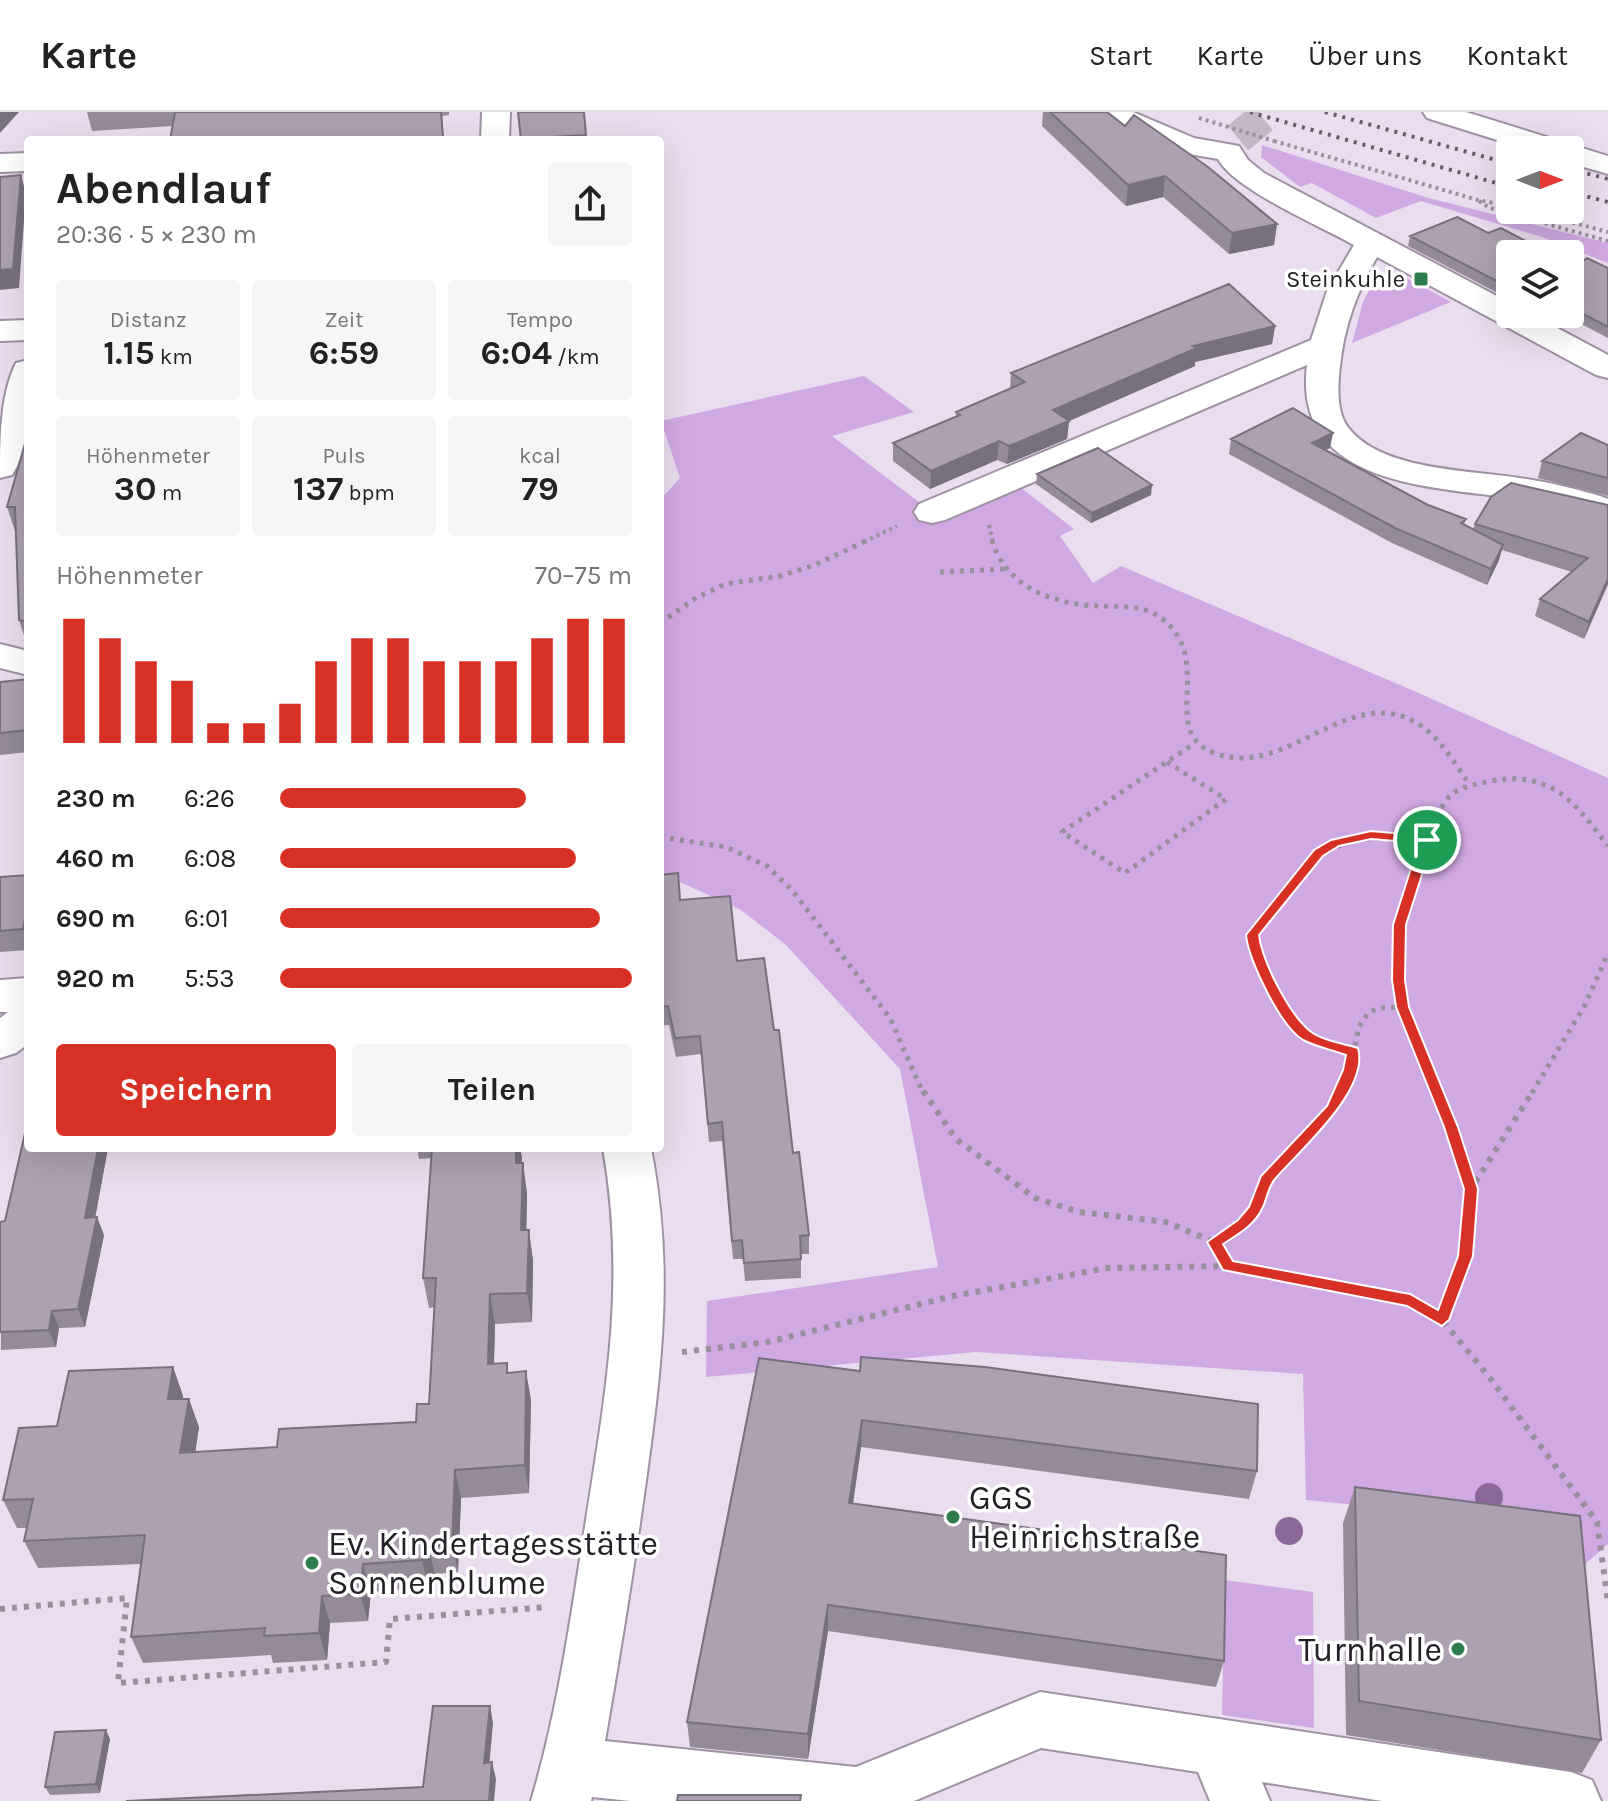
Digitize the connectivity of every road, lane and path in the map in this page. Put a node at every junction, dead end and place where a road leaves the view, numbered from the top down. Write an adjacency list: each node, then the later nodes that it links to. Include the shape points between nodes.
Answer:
1 (496, 112): 5 (street)
2 (1109, 112): 16 (street, via 1188,146 1234,145 1236,165 1254,179)
3 (1437, 112): 6 (street)
4 (1199, 118): 11 (path, bridge)
5 (495, 136)
6 (1514, 136)
7 (1584, 158): 10 (street)
8 (24, 162): 9 (street)
9 (0, 163)
10 (1608, 165)
11 (1478, 200): 12 (path); 15 (path, via 1490,208)
12 (1496, 203)
13 (1578, 224): 14 (path)
14 (1608, 232)
15 (1608, 241)
16 (1370, 243): 19 (street, via 1342,292); 20 (street)
17 (24, 330): 18 (street)
18 (0, 331)
19 (1327, 345): 23 (street); 24 (street, via 1324,408 1329,424 1352,448 1406,471 1538,491)
20 (1608, 368)
21 (24, 384): 22 (street)
22 (0, 468)
23 (991, 487): 25 (street); 26 (path, via 989,527)
24 (1608, 510)
25 (932, 512): 28 (path, via 815,565 725,584)
26 (1006, 569): 27 (path); 31 (path, via 1023,585 1062,601 1146,609 1168,622 1179,633 1188,658 1184,720)
27 (940, 572)
28 (664, 620)
29 (0, 656): 30 (street)
30 (24, 662)
31 (1195, 743): 32 (path); 33 (path, via 1222,755 1264,756 1339,721 1375,711 1394,712 1433,736)
32 (1167, 762): 32 (path, via 1075,823 1062,832 1125,873 1226,799)
33 (1470, 785): 35 (path, via 1451,795 1437,812); 36 (path, via 1518,776 1540,782 1577,805)
34 (664, 838): 46 (path, via 726,847 767,866 792,890 890,1018 927,1101 956,1139 995,1171 1035,1198 1079,1212 1166,1222)
35 (1427, 840): 40 (path, via 1399,925); 43 (path, via 1371,835 1335,843 1319,853 1253,935 1254,950 1286,1013 1306,1036)
36 (1608, 846)
37 (1608, 953): 45 (path, via 1559,1050)
38 (24, 994): 39 (street)
39 (0, 996)
40 (1403, 1007): 43 (path, via 1369,1012 1359,1026); 45 (path)
41 (24, 1024): 42 (street)
42 (0, 1041)
43 (1353, 1052): 46 (path, via 1333,1109 1266,1180 1243,1224)
44 (628, 1152): 49 (street, via 641,1276)
45 (1471, 1189): 48 (path, via 1466,1256)
46 (1214, 1242): 47 (path)
47 (1228, 1266): 48 (path, via 1410,1300); 49 (path, via 1108,1268 953,1296 768,1342)
48 (1442, 1320): 50 (path, via 1597,1522)
49 (637, 1358): 51 (street)
50 (1608, 1602)
51 (601, 1603): 52 (path, via 390,1619 386,1662 118,1683 127,1598); 54 (street)
52 (0, 1609)
53 (1217, 1747): 54 (street, via 1040,1720 856,1796); 55 (street); 56 (street)
54 (566, 1784)
55 (1240, 1801)
56 (1571, 1801)

